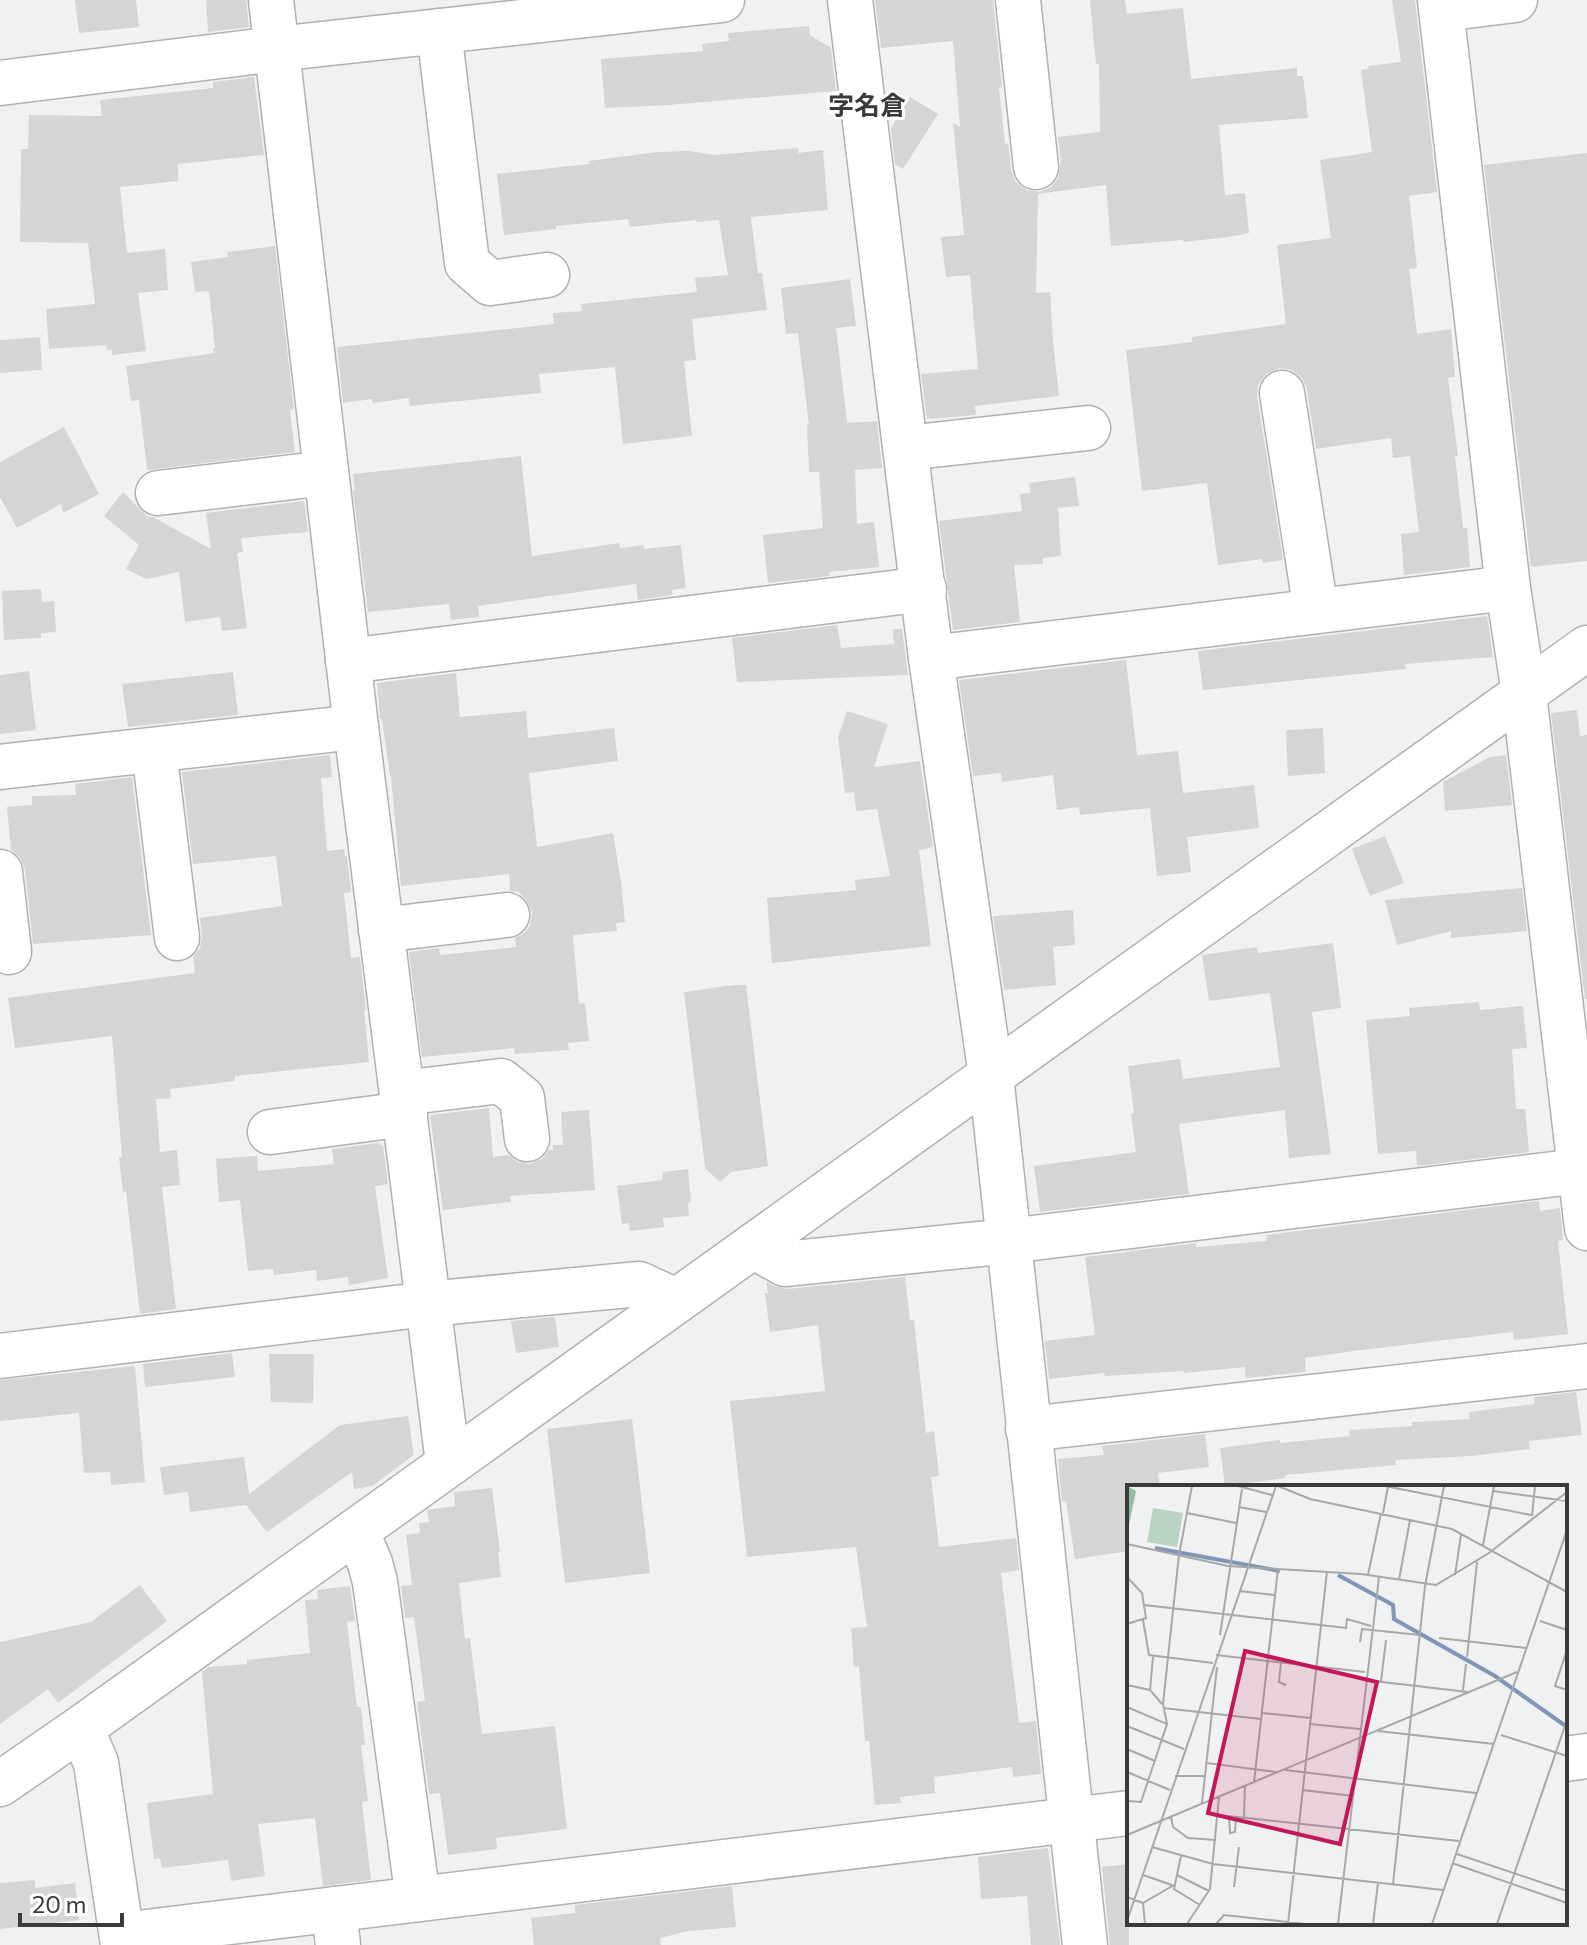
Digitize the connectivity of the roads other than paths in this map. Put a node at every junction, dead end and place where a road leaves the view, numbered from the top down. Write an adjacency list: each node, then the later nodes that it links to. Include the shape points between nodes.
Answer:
1 (271, 0): 8 (street)
2 (722, 0): 7 (street)
3 (850, 0): 14 (street)
4 (1018, 0): 10 (street)
5 (1515, 0): 6 (street)
6 (1441, 5): 17 (street)
7 (439, 31): 8 (street); 11 (street, via 467,263 490,283)
8 (276, 49): 9 (street); 15 (street)
9 (0, 83)
10 (1036, 167)
11 (547, 275)
12 (1282, 393): 19 (street)
13 (1088, 428): 14 (street)
14 (906, 448): 18 (street)
15 (326, 473): 16 (street); 22 (street)
16 (158, 493)
17 (1508, 588): 19 (street); 23 (street)
18 (924, 589): 21 (street); 22 (street)
19 (1316, 611): 21 (street)
20 (1587, 648): 23 (street)
21 (931, 658): 32 (street)
22 (348, 661): 24 (street)
23 (1524, 694): 32 (street); 36 (street)
24 (356, 727): 25 (street); 29 (street)
25 (154, 750): 26 (street); 30 (street)
26 (0, 767)
27 (0, 872): 31 (street)
28 (507, 915): 29 (street)
29 (381, 930): 33 (street)
30 (177, 938)
31 (9, 952)
32 (991, 1076): 38 (street); 39 (street)
33 (403, 1104): 34 (street); 35 (street, via 501,1081 522,1098); 41 (street)
34 (270, 1132)
35 (527, 1139)
36 (1584, 1170): 37 (street); 38 (street)
37 (1587, 1228)
38 (1009, 1241): 39 (street, via 785,1264); 44 (street)
39 (753, 1246): 40 (street)
40 (676, 1301): 41 (street, via 639,1284); 45 (street)
41 (428, 1304): 42 (street); 45 (street)
42 (0, 1356)
43 (1587, 1366): 44 (street)
44 (1028, 1429): 52 (street)
45 (448, 1463): 46 (street)
46 (356, 1531): 47 (street); 53 (street, via 375,1582)
47 (81, 1728): 50 (street); 56 (street, via 96,1763)
48 (1587, 1756): 49 (street)
49 (1567, 1759)
50 (0, 1784)
51 (1127, 1813): 52 (street)
52 (1072, 1820): 53 (street); 57 (street)
53 (418, 1899): 54 (street)
54 (336, 1927): 55 (street)
55 (248, 1932): 56 (street)
56 (123, 1940)
57 (1085, 1945)

